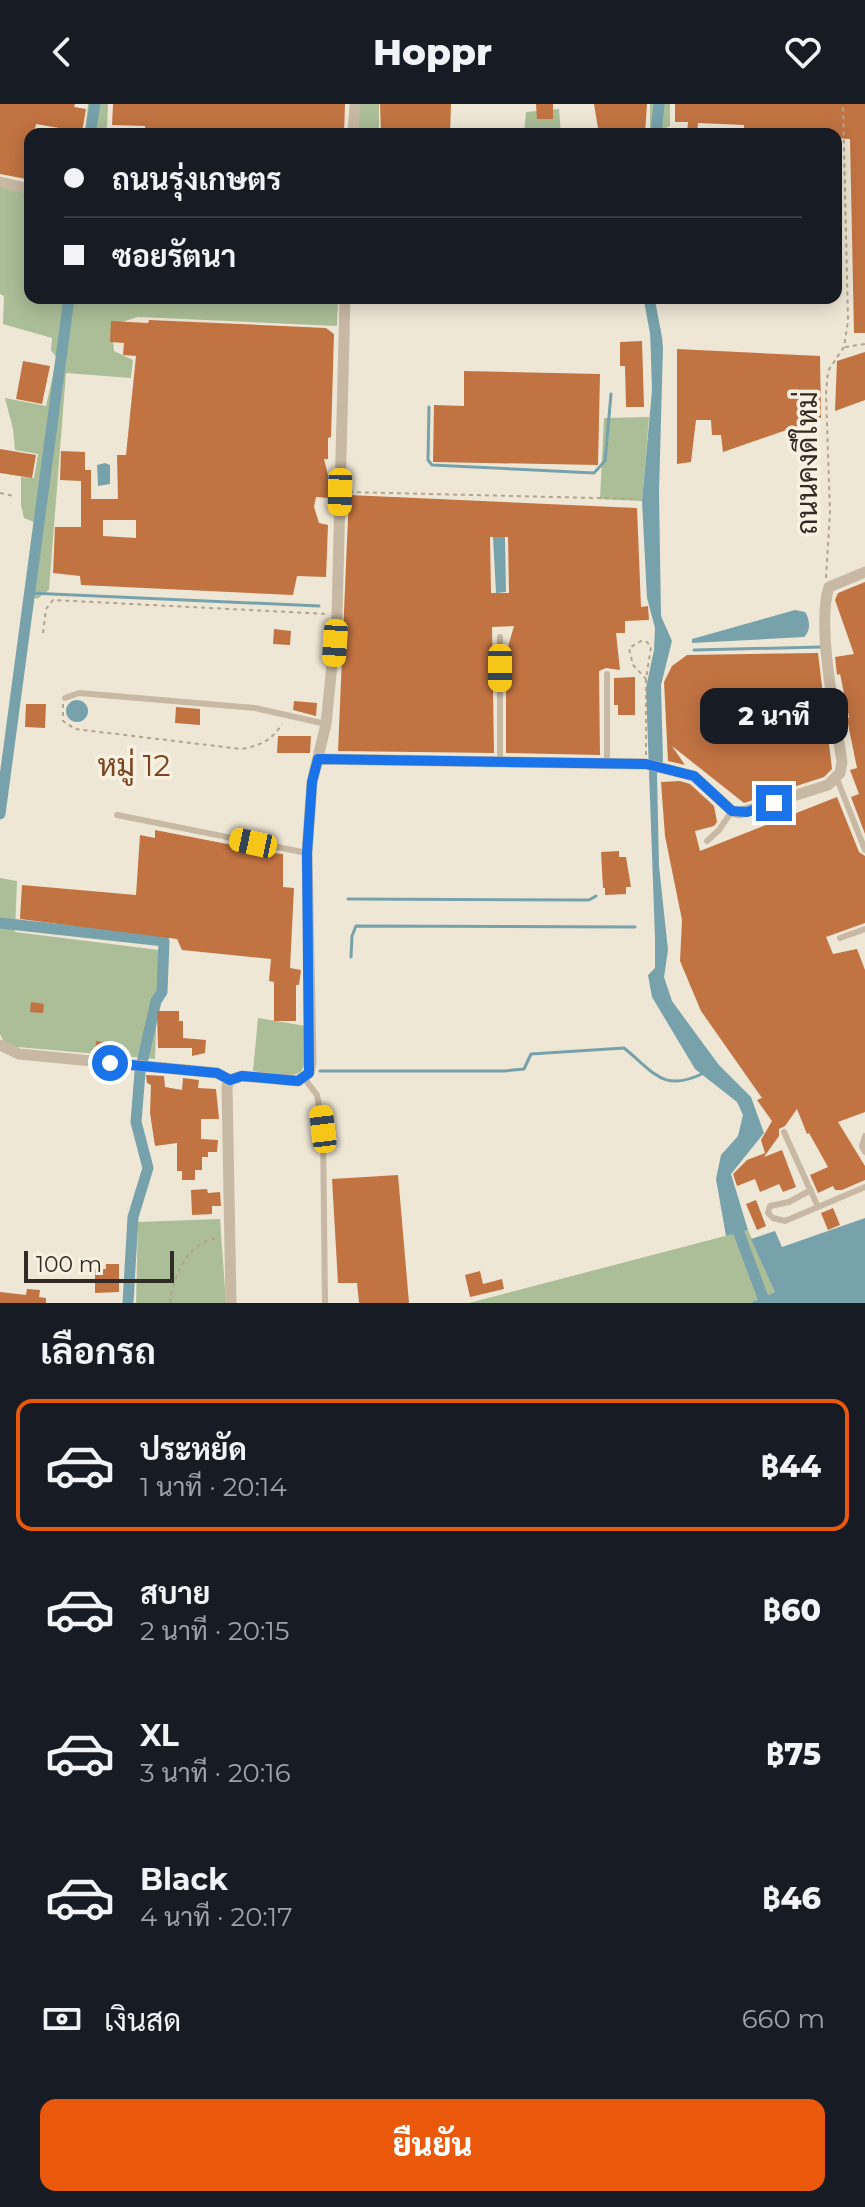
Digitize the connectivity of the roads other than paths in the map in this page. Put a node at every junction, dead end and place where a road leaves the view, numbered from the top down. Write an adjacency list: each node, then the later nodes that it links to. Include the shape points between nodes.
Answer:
1 (355, 104): 2 (street)
2 (353, 128)
3 (0, 182): 4 (street)
4 (24, 188)
5 (345, 304): 10 (street, via 337,615)
6 (865, 572): 14 (street, via 829,587 824,600 842,762)
7 (500, 637): 12 (lane)
8 (607, 674): 13 (lane)
9 (65, 698): 10 (lane, via 79,693 255,708)
10 (326, 724): 11 (street)
11 (318, 759): 12 (street); 19 (street)
12 (500, 762): 13 (street)
13 (607, 763): 15 (street, via 645,764 694,776)
14 (837, 779): 15 (street, via 747,812); 18 (lane)
15 (732, 811): 17 (lane)
16 (117, 815): 19 (lane)
17 (707, 841)
18 (865, 850)
19 (307, 853): 23 (street, via 311,1063)
20 (865, 929): 21 (lane)
21 (840, 938)
22 (0, 1045): 24 (street, via 19,1054 217,1073)
23 (304, 1078): 24 (street); 32 (lane, via 317,1095 323,1129)
24 (230, 1080): 31 (street)
25 (784, 1132): 29 (lane)
26 (865, 1136): 27 (lane)
27 (865, 1152)
28 (865, 1187): 30 (lane)
29 (811, 1190): 30 (lane); 30 (lane, via 770,1206 768,1213 785,1221)
30 (818, 1207)
31 (231, 1303)
32 (325, 1303)

